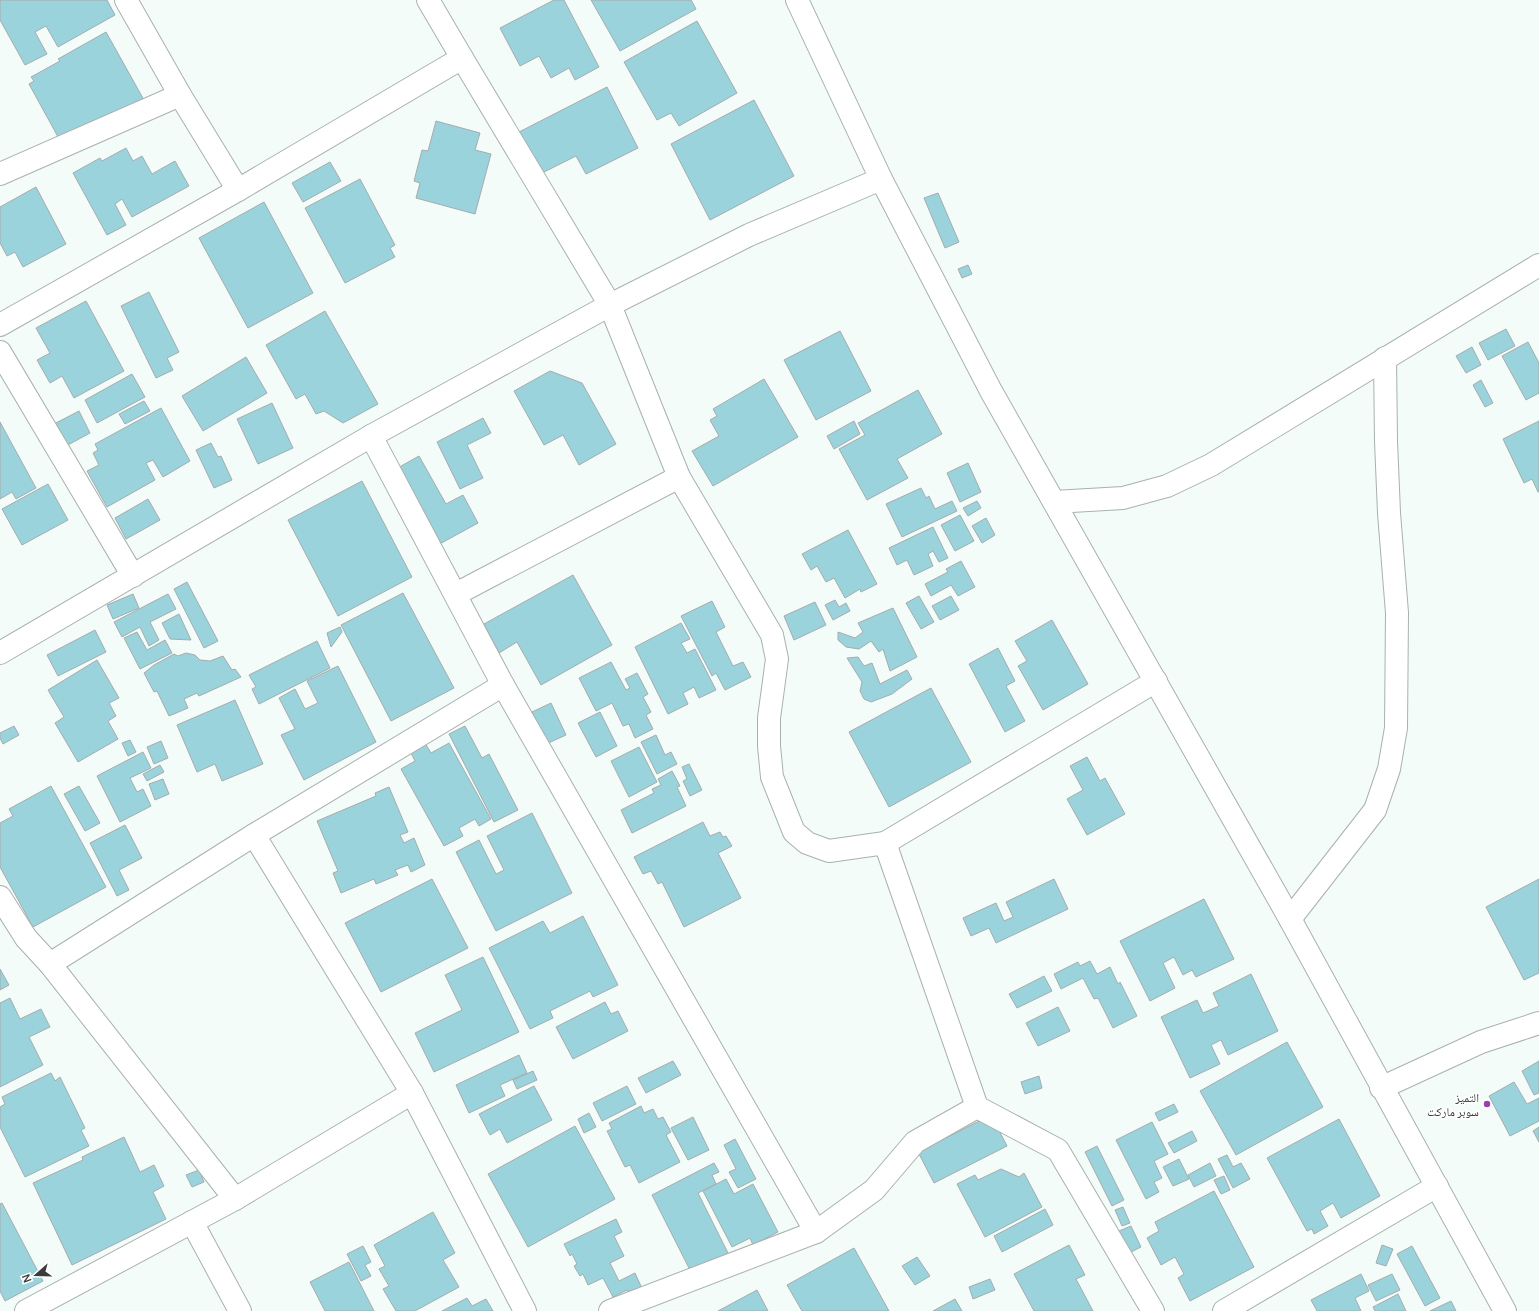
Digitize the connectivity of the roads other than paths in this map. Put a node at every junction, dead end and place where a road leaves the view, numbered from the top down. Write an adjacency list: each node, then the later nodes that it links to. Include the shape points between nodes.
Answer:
1 (126, 0): 5 (street)
2 (428, 0): 4 (street)
3 (799, 1): 7 (street)
4 (462, 58): 8 (street); 10 (street)
5 (180, 95): 6 (street); 8 (street)
6 (0, 174)
7 (881, 179): 10 (street, via 749,235); 16 (street, via 991,391)
8 (238, 190): 11 (street)
9 (1539, 265): 13 (street)
10 (610, 304): 14 (street); 15 (street)
11 (0, 325)
12 (0, 352): 17 (street)
13 (1385, 358): 16 (street, via 1210,465 1167,486 1123,498); 25 (street, via 1389,513 1397,613 1396,728 1389,769 1375,810)
14 (370, 436): 17 (street); 18 (street)
15 (679, 477): 18 (street); 23 (street, via 772,635 777,659 769,718 772,777 794,832 808,843 829,852)
16 (1054, 502): 20 (street)
17 (133, 576): 19 (street)
18 (456, 594): 21 (street)
19 (0, 653)
20 (1156, 681): 23 (street); 25 (street)
21 (503, 685): 22 (street); 34 (street)
22 (254, 835): 26 (street); 29 (street)
23 (885, 843): 30 (street)
24 (0, 897): 26 (street, via 26,938)
25 (1290, 920): 28 (street)
26 (50, 964): 32 (street)
27 (1539, 1023): 28 (street, via 1481,1042)
28 (1381, 1088): 31 (street)
29 (412, 1093): 32 (street); 37 (street)
30 (977, 1107): 34 (street, via 915,1142 874,1190); 39 (street, via 1058,1150)
31 (1436, 1186): 40 (street); 41 (street)
32 (235, 1199): 33 (street)
33 (192, 1222): 35 (street); 36 (street)
34 (816, 1232): 38 (street)
35 (26, 1311)
36 (240, 1311)
37 (525, 1311)
38 (610, 1311)
39 (1153, 1311)
40 (1224, 1311)
41 (1505, 1311)

